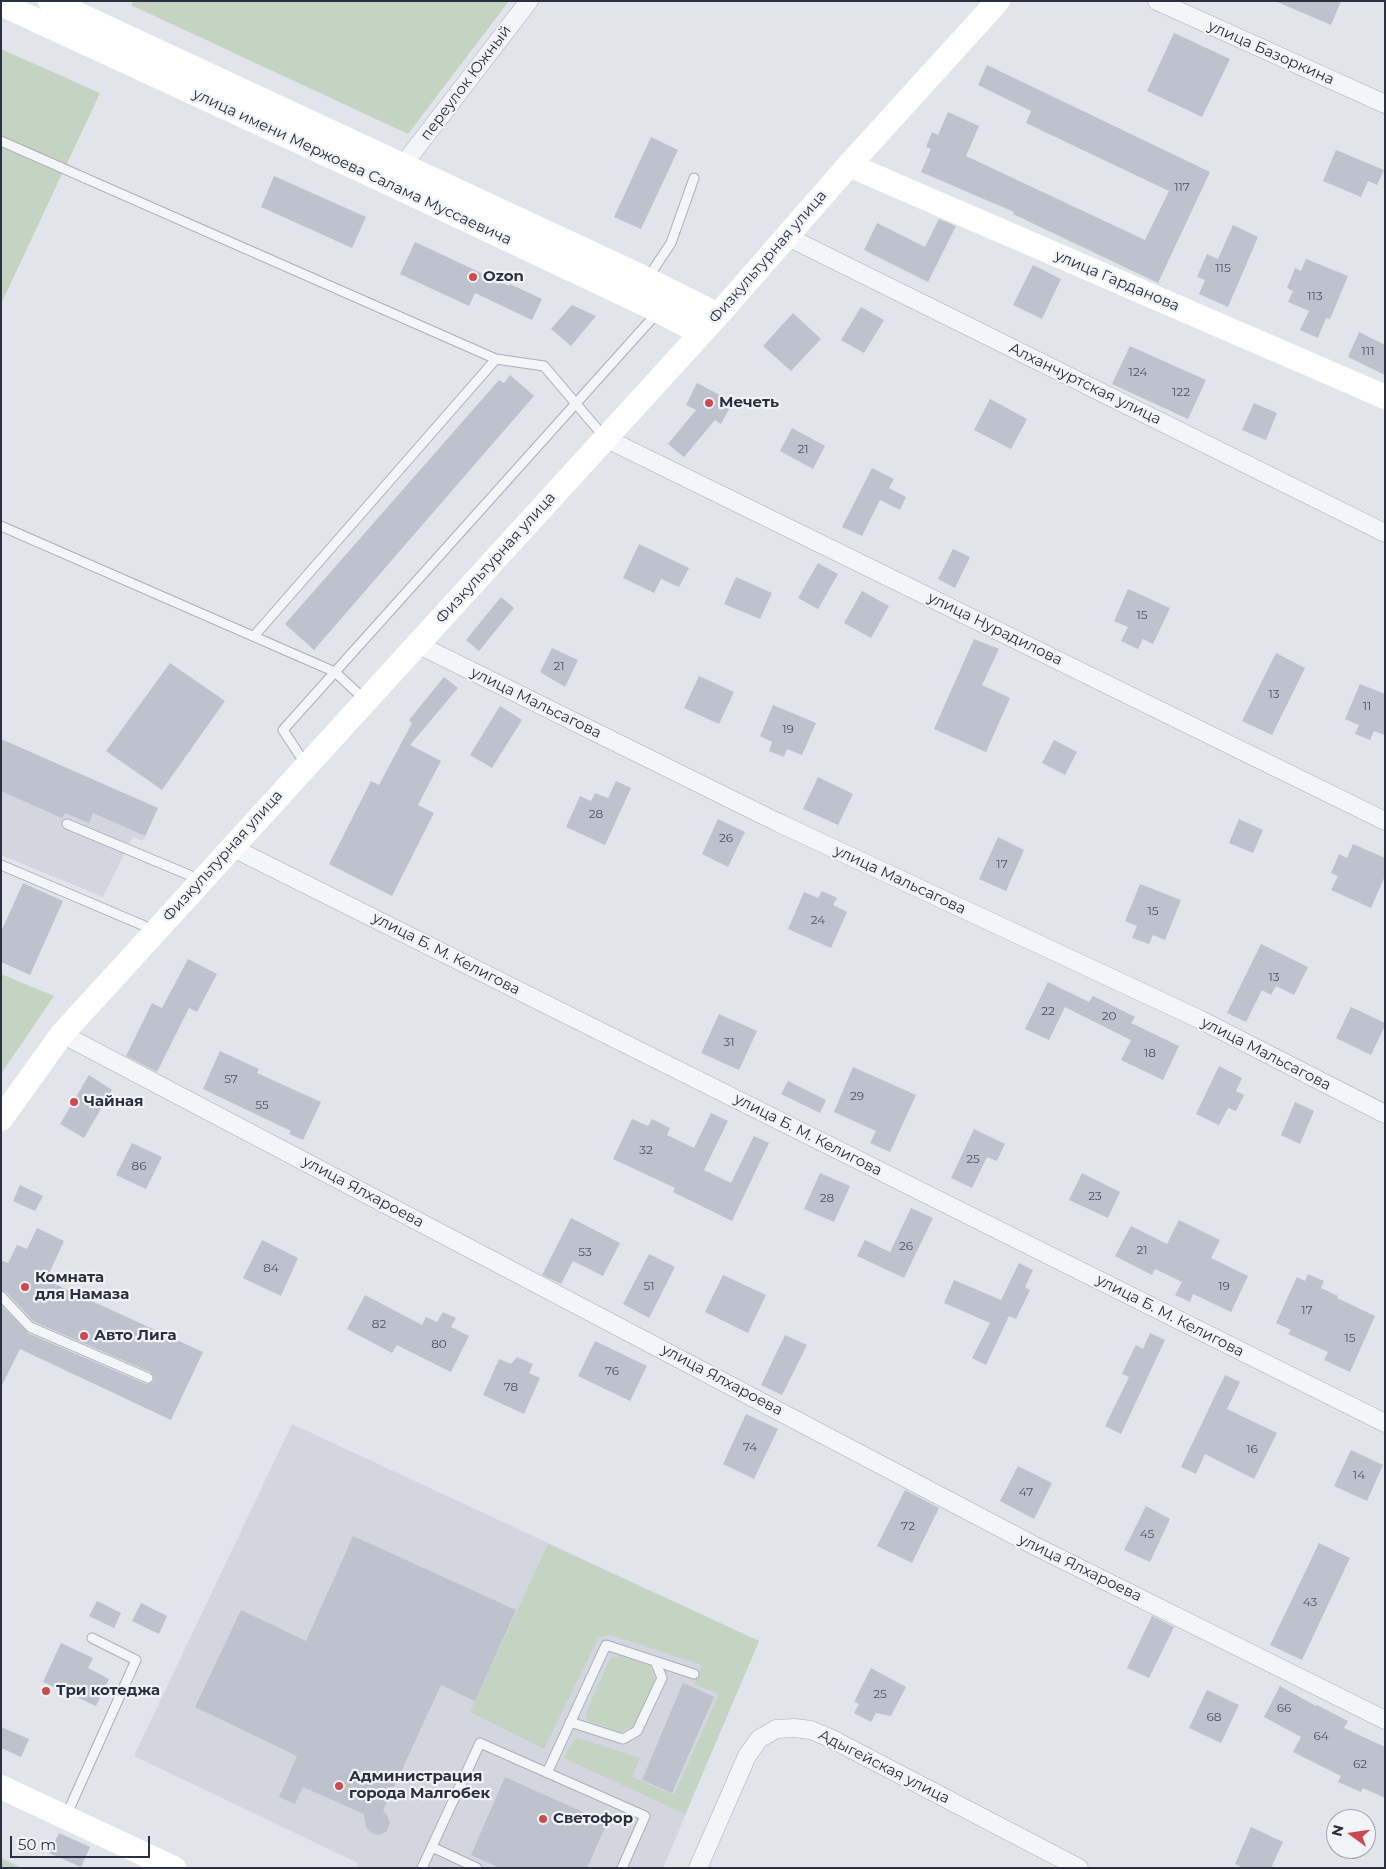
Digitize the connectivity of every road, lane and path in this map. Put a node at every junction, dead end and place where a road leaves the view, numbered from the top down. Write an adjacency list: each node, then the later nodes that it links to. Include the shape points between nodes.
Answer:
1 (50, 1): 9 (street, улица имени Мержоева Салама Муссаевича)
2 (528, 1): 9 (street, переулок Южный)
3 (998, 1): 8 (street, Физкультурная улица)
4 (1157, 1): 6 (street, улица Базоркина)
5 (1, 4): 13 (street, улица имени Мержоева Салама Муссаевича)
6 (1385, 104)
7 (1, 141): 16 (lane)
8 (850, 165): 11 (street, Физкультурная улица); 17 (street, улица Гарданова)
9 (403, 166): 12 (street, улица имени Мержоева Салама Муссаевича)
10 (694, 178): 12 (lane, via 671,243)
11 (786, 236): 14 (street, Физкультурная улица); 21 (street, Алханчуртская улица)
12 (647, 279): 14 (street, улица имени Мержоева Салама Муссаевича)
13 (659, 311): 15 (street, улица имени Мержоева Салама Муссаевича); 18 (lane)
14 (718, 315): 15 (street, Физкультурная улица)
15 (701, 333): 19 (street, Физкультурная улица)
16 (496, 359): 18 (lane, via 544,366); 22 (lane)
17 (1385, 397)
18 (576, 403): 19 (lane); 24 (lane)
19 (606, 438): 23 (street, Физкультурная улица); 27 (street, улица Нурадилова)
20 (1, 526): 22 (lane)
21 (1385, 533)
22 (254, 636): 24 (lane)
23 (417, 644): 25 (street, Физкультурная улица); 34 (street, улица Мальсагова, via 779,823 1199,1019)
24 (335, 672): 25 (lane); 26 (lane, via 283,730)
25 (365, 700): 26 (street, Физкультурная улица)
26 (306, 766): 29 (street, Физкультурная улица)
27 (1385, 821)
28 (67, 824): 31 (lane)
29 (231, 847): 31 (street, Физкультурная улица); 38 (street, улица Б. М. Келигова)
30 (1, 865): 32 (lane)
31 (201, 880): 32 (street, Физкультурная улица)
32 (155, 931): 33 (street, Физкультурная улица)
33 (62, 1034): 35 (street, Физкультурная улица); 42 (street, улица Ялхароева, via 1035,1546)
34 (1385, 1114)
35 (1, 1119)
36 (1, 1296): 37 (lane, via 30,1327)
37 (148, 1378)
38 (1385, 1423)
39 (92, 1638): 46 (lane, via 136,1660)
40 (655, 1661): 41 (lane); 43 (lane, via 606,1645); 43 (lane, via 662,1678 637,1731 623,1739)
41 (694, 1674)
42 (1385, 1720)
43 (570, 1722): 44 (lane)
44 (547, 1773): 47 (lane, via 480,1743); 51 (lane, via 645,1816)
45 (1, 1787): 46 (street)
46 (65, 1817): 48 (street)
47 (432, 1846): 49 (lane); 50 (lane)
48 (174, 1868)
49 (422, 1868)
50 (477, 1868)
51 (622, 1868)
52 (698, 1868): 53 (street, Адыгейская улица, via 747,1756 759,1740 776,1730 794,1728 811,1730 830,1738)
53 (1079, 1868)

